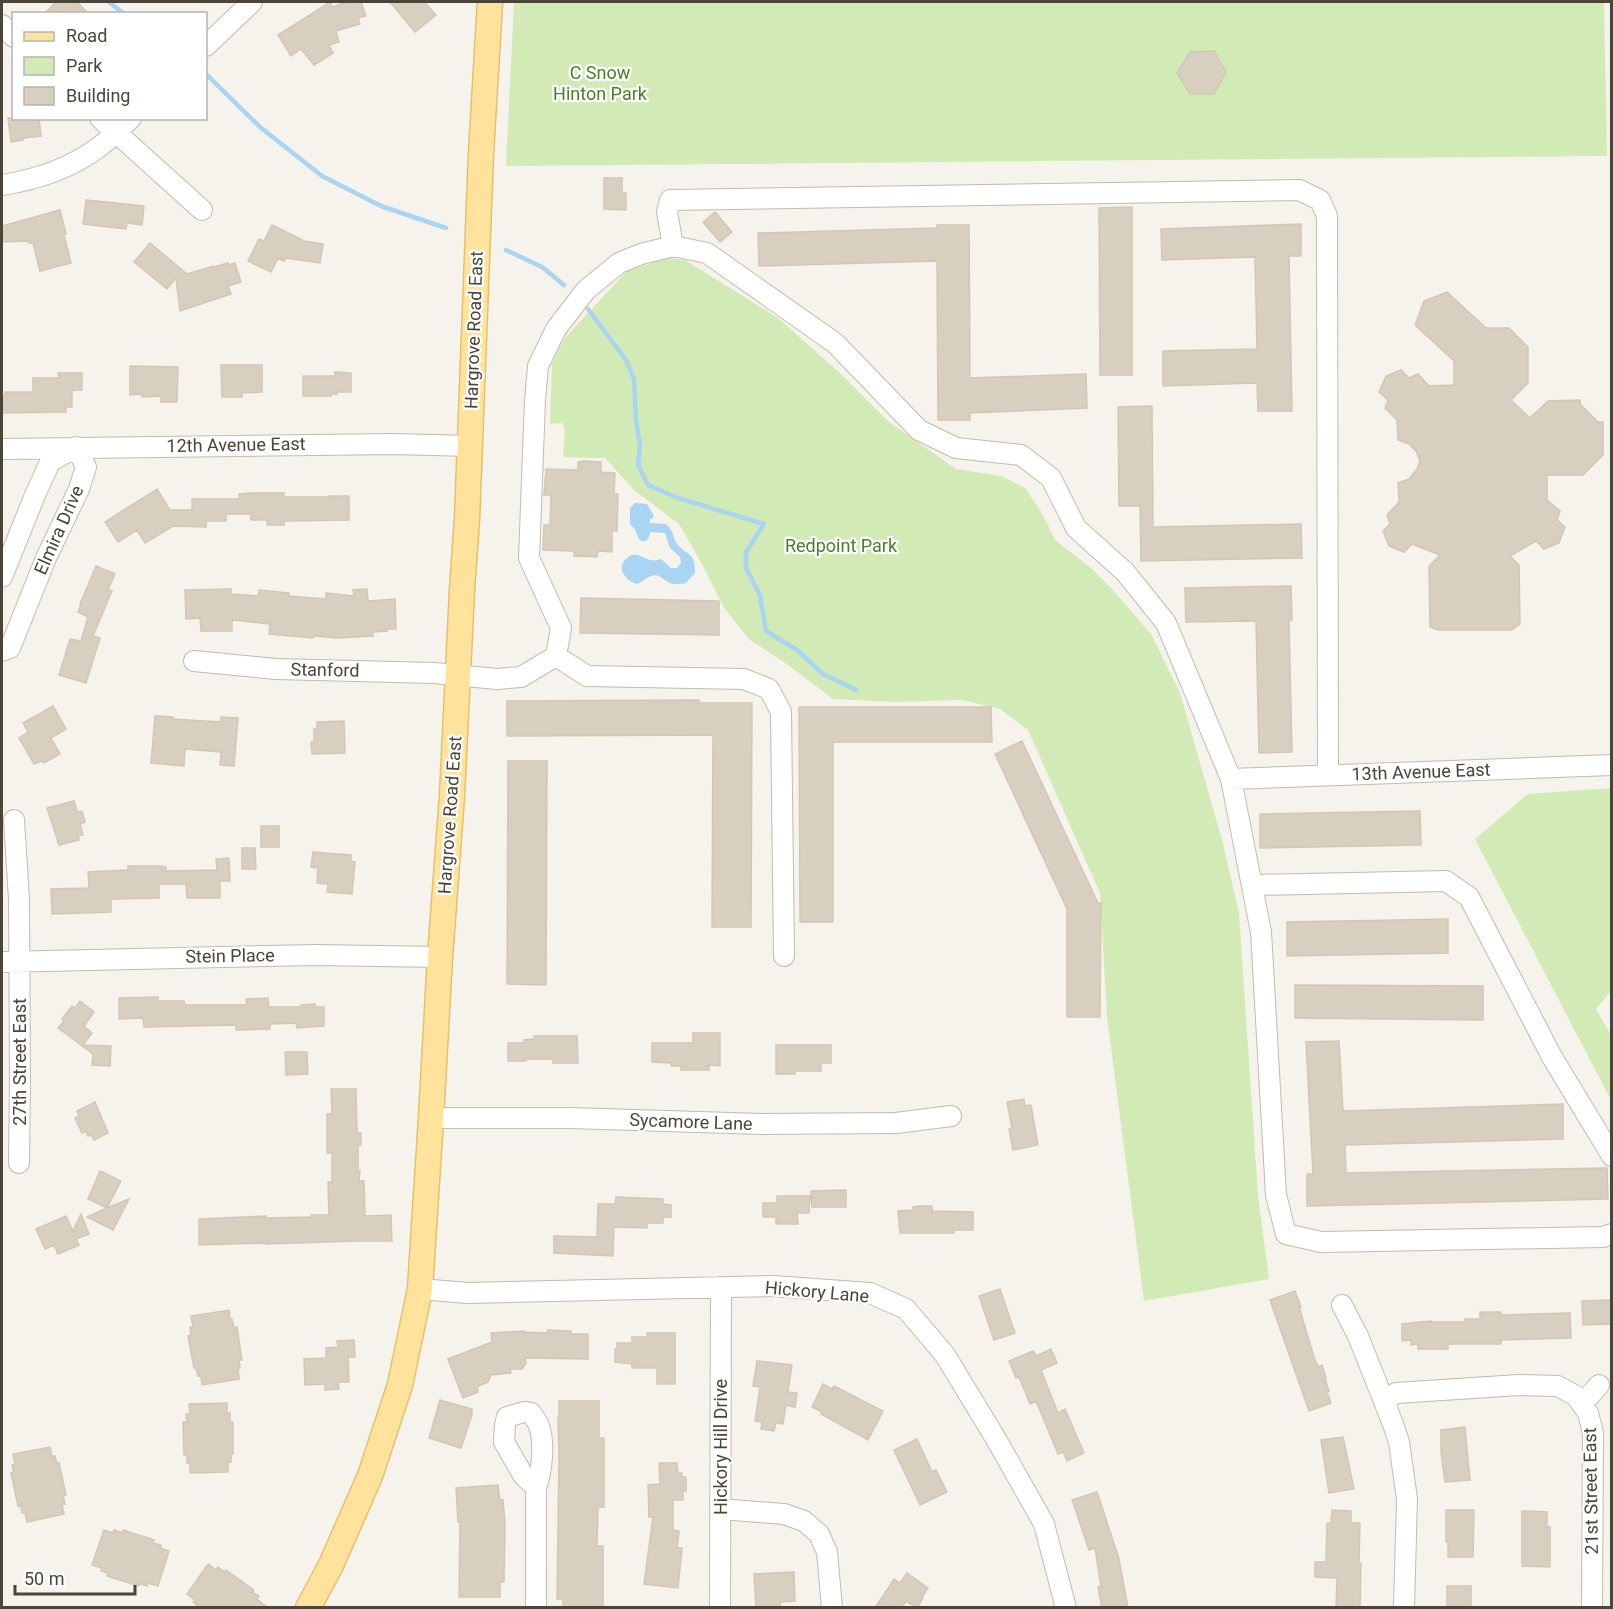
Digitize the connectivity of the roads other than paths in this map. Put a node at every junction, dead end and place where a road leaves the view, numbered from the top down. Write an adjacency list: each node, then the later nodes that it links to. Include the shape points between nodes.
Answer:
1 (252, 2): 3 (street)
2 (490, 2): 10 (main road, Hargrove Road East)
3 (207, 45)
4 (102, 120): 6 (street)
5 (129, 120): 6 (street)
6 (116, 133): 7 (street, via 94,151 59,169); 8 (street)
7 (2, 184)
8 (202, 210)
9 (674, 246): 15 (street, via 619,263 586,291 556,329 538,366 529,558 561,628); 19 (street, via 667,212 670,200 1299,190 1320,200 1327,216); 20 (street, via 707,253 835,343 919,430 956,448 1022,454 1051,478 1076,528 1125,572 1166,623)
10 (470, 446): 11 (street, 12th Avenue East); 17 (main road, Hargrove Road East)
11 (76, 447): 12 (street, 12th Avenue East); 13 (street, Elmira Drive, via 50,462); 14 (street, Elmira Drive, via 86,467 79,489 10,648)
12 (2, 448)
13 (2, 577)
14 (2, 651)
15 (556, 656): 17 (street, Stanford, via 521,677); 24 (street, via 587,676 744,679 769,689 781,712)
16 (194, 661): 17 (street, Stanford, via 276,669)
17 (457, 675): 23 (main road, Hargrove Road East)
18 (1611, 765): 19 (street, 13th Avenue East)
19 (1328, 775): 20 (street, 13th Avenue East)
20 (1231, 779): 22 (street)
21 (14, 820): 25 (street, 27th Street East, via 19,899)
22 (1252, 885): 28 (street, via 1446,880 1469,897 1552,1057); 30 (street, via 1261,932 1276,1195 1286,1234 1321,1242)
23 (440, 957): 25 (street, Stein Place, via 315,955); 27 (main road, Hargrove Road East)
24 (784, 957)
25 (11, 961): 29 (street, 27th Street East)
26 (951, 1116): 27 (street, Sycamore Lane, via 896,1123 774,1124)
27 (432, 1118): 32 (main road, Hargrove Road East)
28 (1611, 1156)
29 (19, 1163)
30 (1611, 1234)
31 (721, 1287): 32 (street, Hickory Lane, via 468,1293); 38 (street, Hickory Hill Drive); 43 (street, Hickory Lane, via 773,1286 870,1293 906,1309 945,1355 1044,1524)
32 (420, 1289): 39 (main road, Hargrove Road East, via 400,1385 370,1476)
33 (1342, 1305): 35 (street)
34 (1599, 1385): 36 (street)
35 (1384, 1401): 36 (street, 21st Street East, via 1395,1393 1519,1385 1558,1386); 44 (street, via 1399,1442 1407,1499)
36 (1582, 1404): 45 (street, 21st Street East, via 1593,1433)
37 (536, 1488): 40 (street)
38 (721, 1509): 41 (street, Hickory Hill Drive); 42 (street, via 784,1514 804,1521 819,1534 827,1552)
39 (308, 1608)
40 (536, 1608)
41 (720, 1608)
42 (832, 1608)
43 (1066, 1608)
44 (1404, 1608)
45 (1592, 1608)

